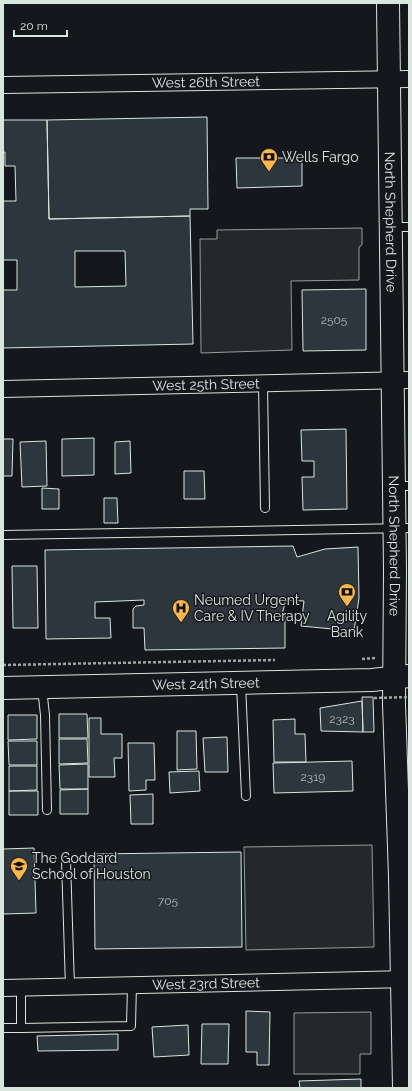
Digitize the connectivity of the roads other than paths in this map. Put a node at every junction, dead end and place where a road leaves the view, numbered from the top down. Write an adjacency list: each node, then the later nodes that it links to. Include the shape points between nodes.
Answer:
1 (388, 3): 2 (main road, North Shepherd Drive)
2 (399, 79): 3 (street, West 26th Street); 4 (main road, North Shepherd Drive)
3 (3, 84)
4 (400, 227): 5 (main road, North Shepherd Drive)
5 (400, 380): 6 (street, West 25th Street); 8 (main road, North Shepherd Drive)
6 (263, 384): 7 (street, West 25th Street); 9 (lane)
7 (3, 389)
8 (402, 486): 10 (main road, North Shepherd Drive)
9 (264, 508)
10 (402, 528): 11 (lane); 12 (main road, North Shepherd Drive)
11 (3, 535)
12 (402, 677): 13 (main road, West 24th Street); 19 (main road, North Shepherd Drive, via 394,704)
13 (241, 683): 14 (main road, West 24th Street); 16 (lane)
14 (41, 687): 15 (main road, West 24th Street); 17 (lane, via 45,715)
15 (3, 688)
16 (246, 796)
17 (47, 810)
18 (66, 861): 21 (lane)
19 (406, 980): 20 (street, West 23rd Street); 26 (main road, North Shepherd Drive)
20 (132, 985): 21 (street, West 23rd Street); 25 (lane, via 131,1026)
21 (70, 987): 23 (street, West 23rd Street)
22 (3, 988): 23 (street, West 23rd Street)
23 (21, 988): 25 (lane)
24 (3, 1028): 25 (lane)
25 (21, 1028)
26 (404, 1088)

